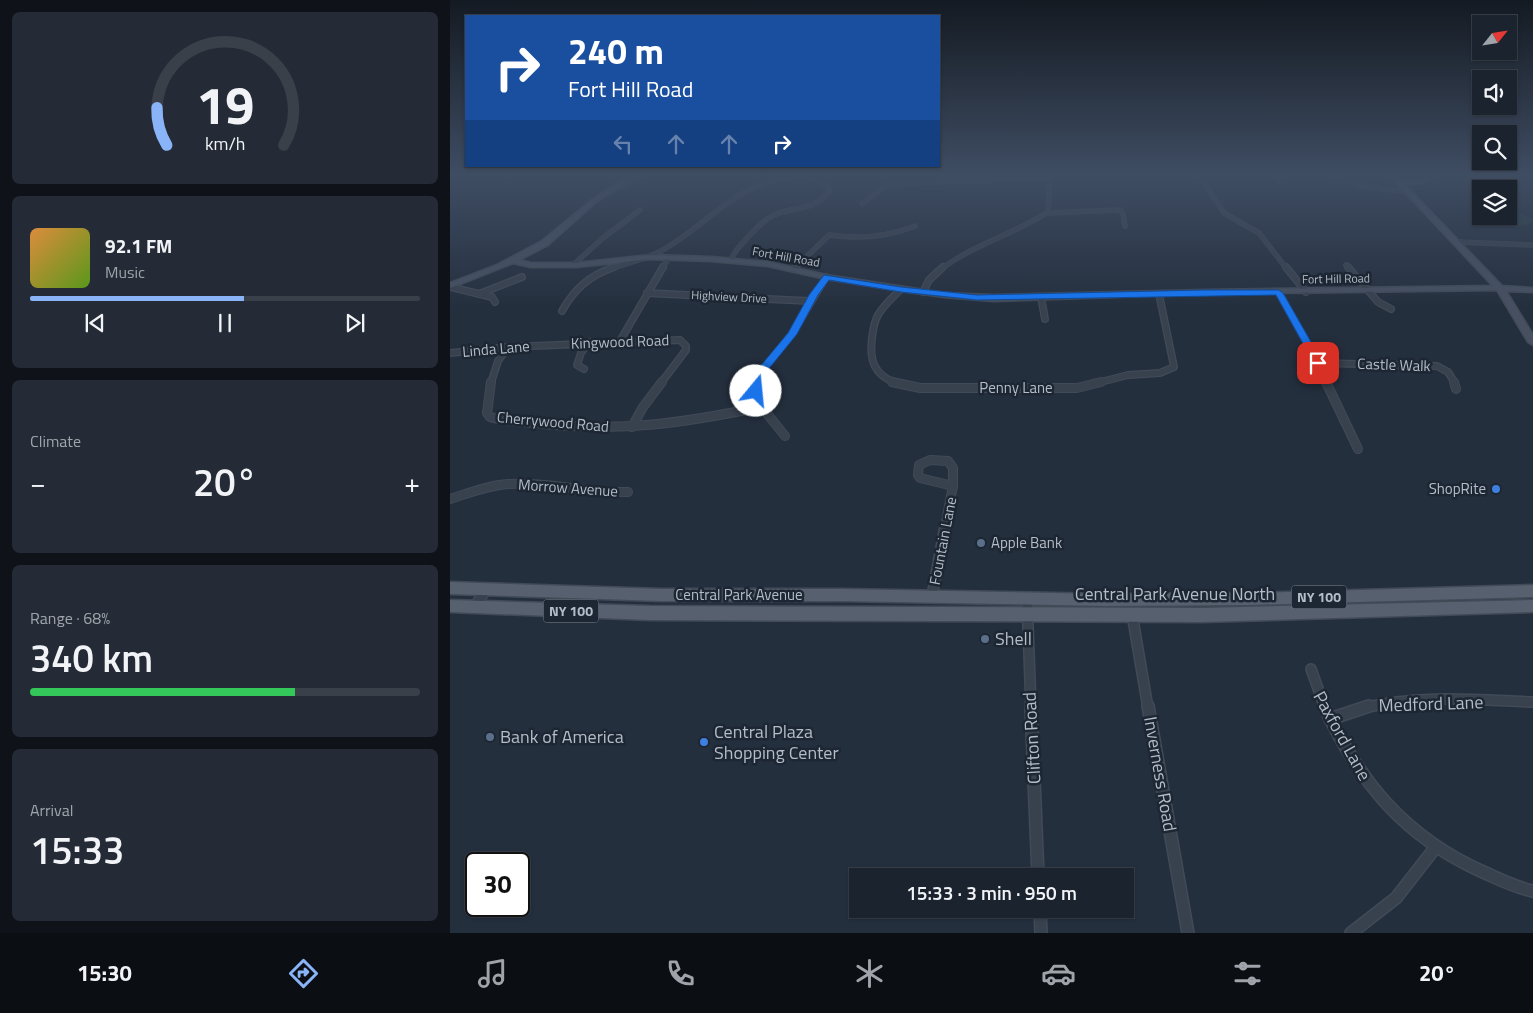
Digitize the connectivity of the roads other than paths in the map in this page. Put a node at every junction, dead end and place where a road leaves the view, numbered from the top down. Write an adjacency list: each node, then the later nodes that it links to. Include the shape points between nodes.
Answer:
1 (573, 220): 13 (street)
2 (627, 220): 19 (street)
3 (707, 220): 15 (street, via 662,251)
4 (767, 220): 16 (street, via 735,251)
5 (1037, 220): 30 (street, via 948,262 933,275)
6 (1124, 220): 10 (street)
7 (1235, 220): 31 (street, via 1259,233)
8 (1435, 220): 11 (street)
9 (915, 226): 21 (street, via 868,236 828,236)
10 (1126, 226)
11 (1458, 242): 12 (street); 26 (street)
12 (1533, 245)
13 (534, 249): 17 (street); 18 (street, via 529,260)
14 (669, 257): 15 (street, Fort Hill Road); 16 (street, Fort Hill Road); 32 (street)
15 (644, 258): 19 (street, Fort Hill Road); 40 (street, via 583,283 572,293)
16 (731, 260): 21 (street, Fort Hill Road)
17 (513, 261): 18 (street, Fort Hill Road); 22 (street)
18 (533, 265): 19 (street, Fort Hill Road); 22 (street)
19 (573, 265)
20 (1346, 265): 28 (street)
21 (794, 269): 24 (street, Fort Hill Road)
22 (489, 272): 25 (street)
23 (522, 277): 34 (street)
24 (826, 277): 27 (street, Fort Hill Road); 37 (street)
25 (450, 286): 34 (street)
26 (1500, 288): 28 (street, Fort Hill Road); 29 (street, Fort Hill Road); 44 (street)
27 (901, 290): 30 (street, Fort Hill Road); 35 (street, Penny Lane, via 876,320 870,358 876,371 896,385 920,388 1077,388 1136,374 1166,372 1174,364)
28 (1366, 290): 31 (street, Fort Hill Road); 39 (street)
29 (1533, 290)
30 (923, 292): 36 (street, Fort Hill Road, via 977,298)
31 (1306, 292): 33 (street, Fort Hill Road)
32 (647, 293): 37 (street, Highview Drive); 42 (street)
33 (1279, 293): 35 (street, Fort Hill Road); 48 (street)
34 (479, 294): 38 (street, via 492,296)
35 (1159, 294): 36 (street, Fort Hill Road)
36 (1041, 298): 41 (street)
37 (810, 301): 51 (street, via 792,334 758,375 756,391)
38 (495, 302)
39 (1391, 309)
40 (562, 311)
41 (1045, 319)
42 (620, 341): 43 (street, Kingwood Road); 52 (street, Kingwood Road, via 675,339 686,346)
43 (589, 342): 45 (street, Kingwood Road); 49 (street, via 577,365)
44 (1533, 342)
45 (542, 345): 46 (street, Linda Lane)
46 (508, 347): 47 (street, Linda Lane); 52 (street, Cherrywood Road, via 493,370 487,413 490,417 563,426)
47 (450, 353)
48 (1318, 363): 50 (street, Castle Walk, via 1437,366 1454,378); 54 (street)
49 (584, 369)
50 (1456, 388)
51 (761, 407): 52 (street); 53 (street)
52 (632, 428)
53 (785, 436)
54 (1358, 449)
55 (953, 486): 55 (street, Fountain Lane, via 920,478 919,465 930,460 948,461 953,468); 62 (street, Fountain Lane)
56 (628, 492): 57 (street, Morrow Avenue, via 606,494 516,484 490,487)
57 (450, 499)
58 (450, 588): 59 (main road, Central Park Avenue / NY 100)
59 (487, 589): 61 (main road, Central Park Avenue / NY 100); 66 (street)
60 (1533, 591): 64 (main road, NY 100)
61 (674, 595): 62 (main road, Central Park Avenue / NY 100); 67 (street)
62 (932, 596): 64 (main road, Central Park Avenue / NY 100)
63 (450, 606): 66 (main road, Central Park Avenue / NY 100)
64 (1027, 606): 67 (main road, Central Park Avenue / NY 100); 68 (main road, Central Park Avenue North / NY 100); 73 (street, Clifton Road)
65 (1533, 606): 68 (main road, Central Park Avenue North / NY 100)
66 (474, 608): 67 (main road, Central Park Avenue / NY 100)
67 (668, 614)
68 (1132, 614): 77 (street, Inverness Road)
69 (1311, 669): 71 (street, Paxford Lane, via 1315,688)
70 (1533, 702): 71 (street, Medford Lane, via 1389,703 1368,706)
71 (1330, 719): 72 (street, Paxford Lane, via 1372,790 1414,834)
72 (1435, 848): 74 (street, Paxford Lane, via 1471,868); 78 (street, via 1396,898)
73 (1038, 868)
74 (1533, 891)
75 (1040, 918): 76 (street)
76 (1041, 933)
77 (1188, 933)
78 (1351, 933)

